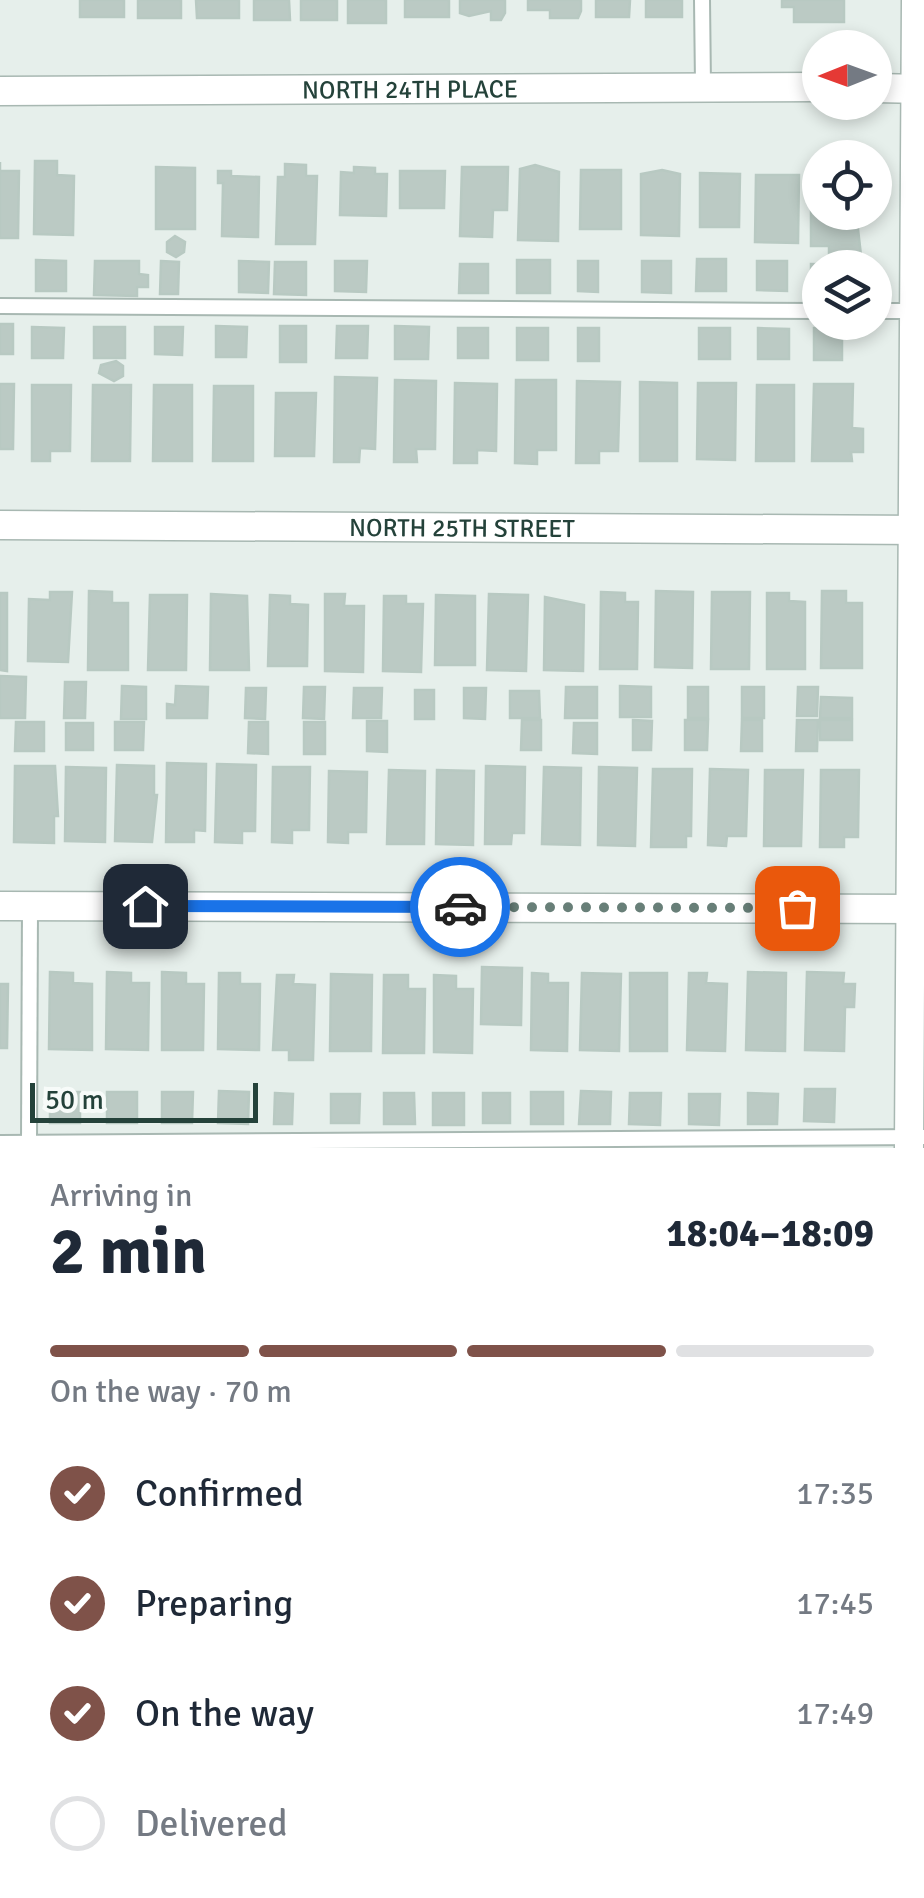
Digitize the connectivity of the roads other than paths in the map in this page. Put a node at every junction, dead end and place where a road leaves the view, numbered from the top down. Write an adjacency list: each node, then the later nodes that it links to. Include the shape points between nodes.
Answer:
1 (702, 0): 3 (lane)
2 (916, 0): 6 (street)
3 (703, 85): 4 (street, NORTH 24TH PLACE); 7 (street, NORTH 24TH PLACE)
4 (802, 87)
5 (892, 88): 6 (street)
6 (919, 89): 11 (street)
7 (0, 91)
8 (0, 306): 9 (lane)
9 (802, 311)
10 (892, 311): 11 (lane)
11 (919, 311): 13 (street)
12 (0, 525): 13 (street, NORTH 25TH STREET)
13 (918, 530): 16 (street)
14 (0, 906): 15 (street)
15 (30, 906): 16 (street); 19 (lane)
16 (917, 909): 17 (street)
17 (914, 1141): 19 (lane)
18 (0, 1143): 19 (lane)
19 (29, 1143)

